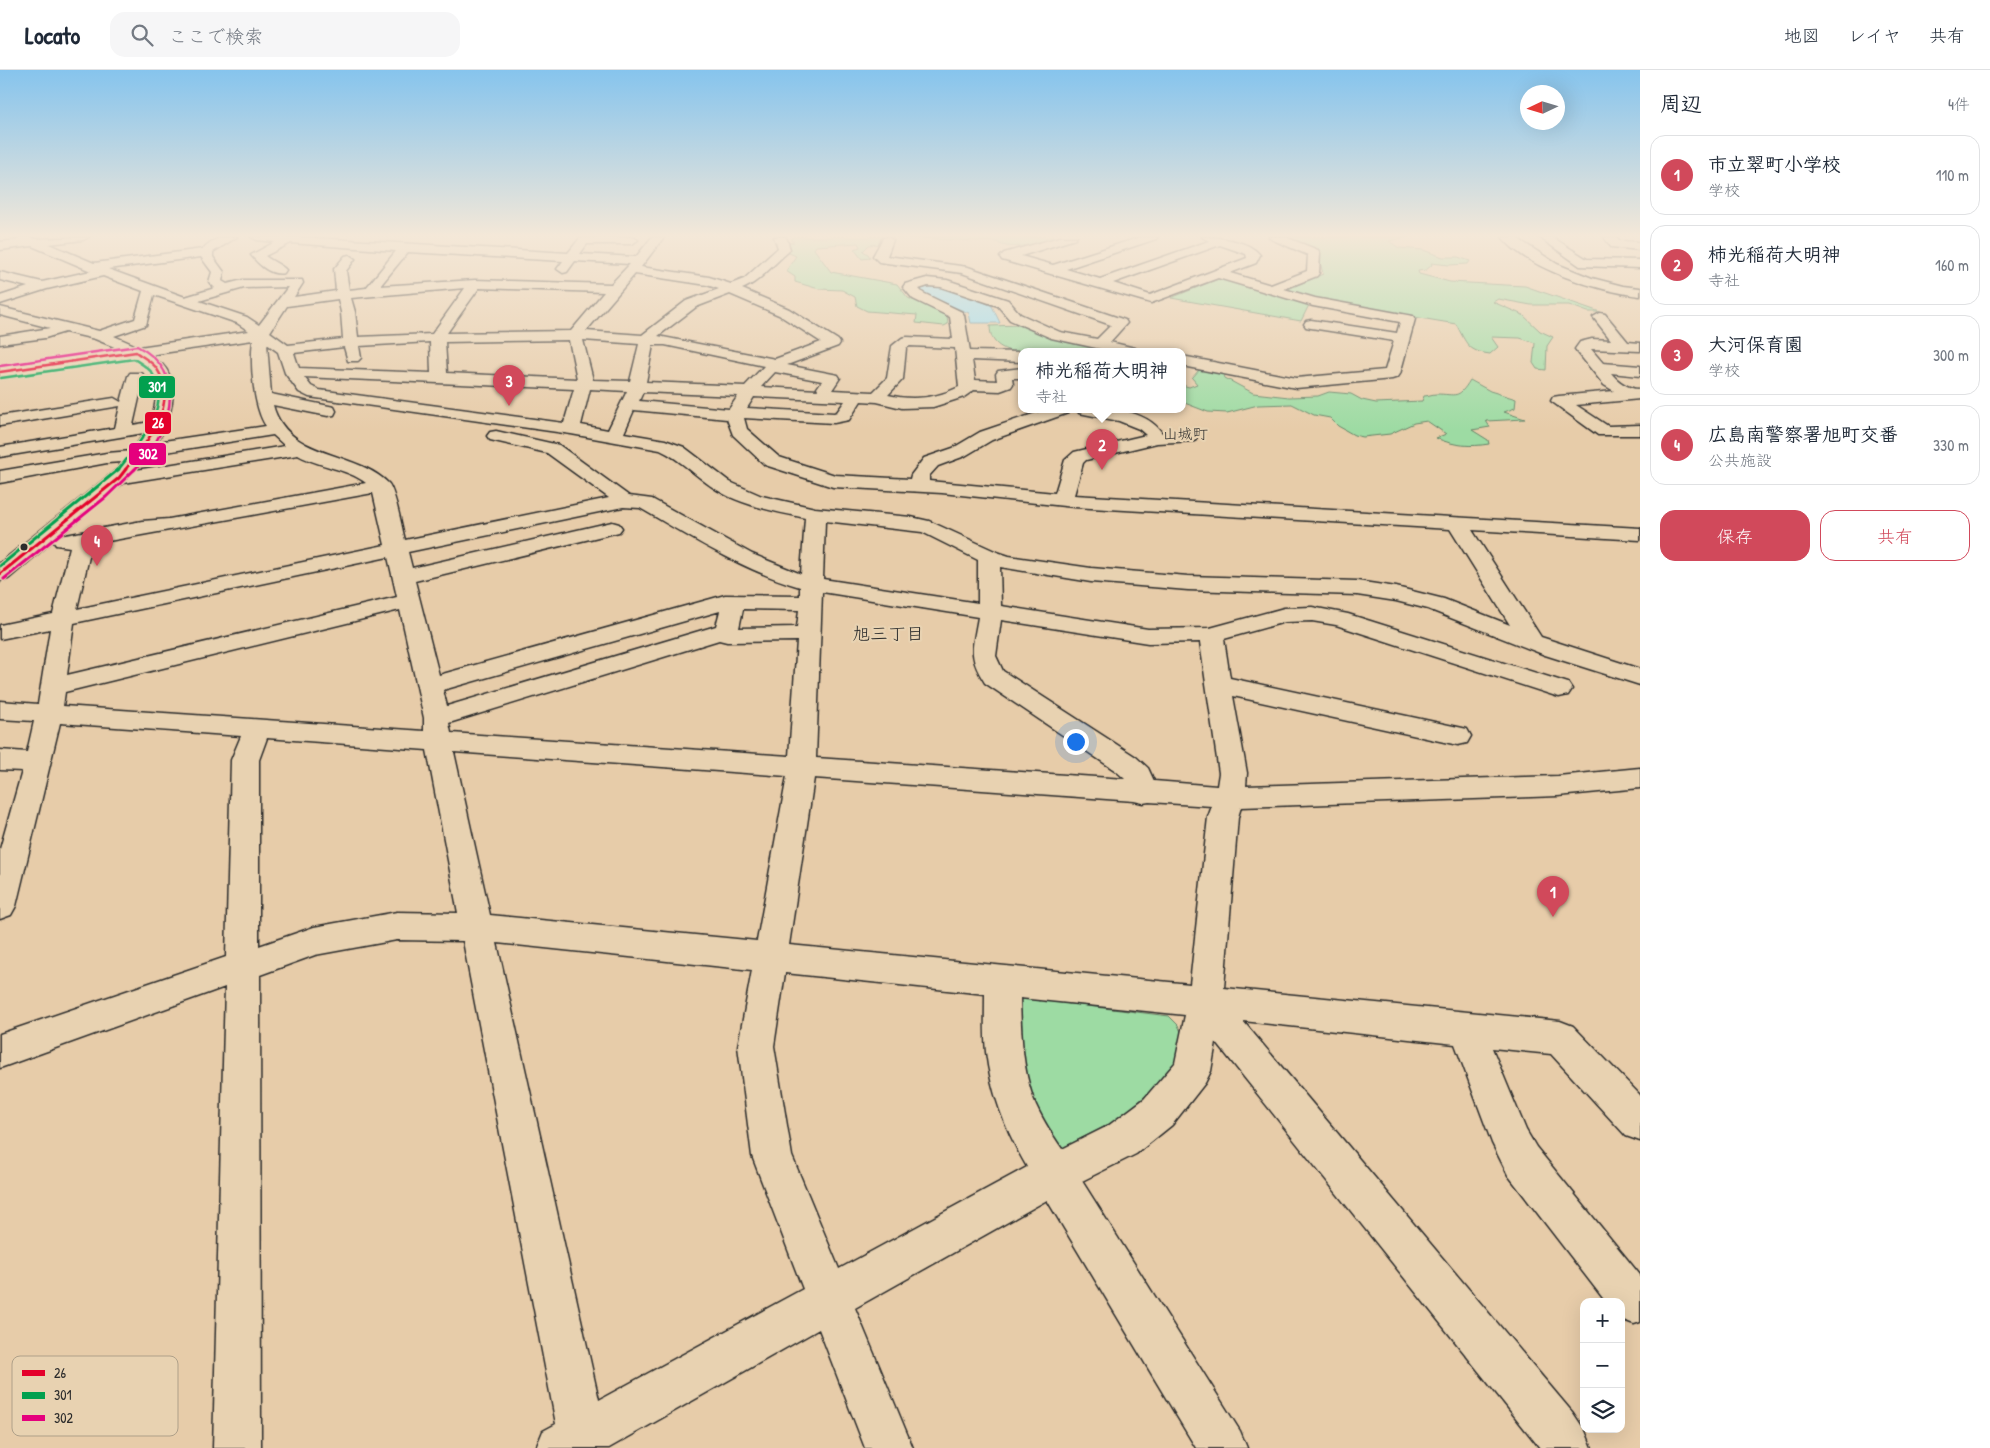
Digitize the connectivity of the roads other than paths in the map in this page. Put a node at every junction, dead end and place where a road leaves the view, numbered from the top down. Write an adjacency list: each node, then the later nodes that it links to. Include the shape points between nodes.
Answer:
1 (146, 301): 19 (street, via 141,322)
2 (185, 301): 25 (street, via 242,320)
3 (289, 301): 13 (street)
4 (344, 301): 24 (street, via 350,317)
5 (464, 301): 20 (street)
6 (603, 301): 18 (street)
7 (698, 301): 22 (street)
8 (758, 301): 35 (street, via 784,312 833,343 802,352)
9 (929, 301): 30 (street, via 956,314)
10 (998, 301): 27 (street, via 1023,321 1056,335)
11 (1056, 301): 27 (street, via 1120,323)
12 (1311, 301): 21 (street, via 1408,319)
13 (283, 302): 25 (street, via 273,313)
14 (0, 311): 17 (street)
15 (1600, 317): 26 (street)
16 (1311, 324): 21 (street)
17 (66, 328): 19 (street); 23 (street)
18 (575, 335): 20 (street); 22 (street); 44 (street)
19 (102, 336): 31 (street); 32 (street, via 82,344)
20 (437, 337): 24 (street); 43 (street)
21 (1402, 338): 34 (street, via 1392,374 1296,383)
22 (647, 339): 35 (street, via 705,348); 46 (street)
23 (0, 340)
24 (350, 341): 25 (street); 41 (street)
25 (273, 342): 31 (street); 39 (street); 52 (street, via 260,350)
26 (1623, 345): 28 (street); 36 (street, via 1585,345 1583,349)
27 (1100, 346): 29 (street)
28 (1640, 347)
29 (1112, 348)
30 (962, 349): 33 (street); 45 (street); 51 (street, via 907,342 899,346 895,379)
31 (136, 352): 38 (street); 60 (street, via 157,368 163,382 164,398)
32 (0, 356)
33 (1018, 357)
34 (1186, 362)
35 (774, 366): 47 (street, via 832,378); 48 (street)
36 (1597, 367): 37 (street); 49 (street, via 1610,382)
37 (1640, 371)
38 (0, 372)
39 (293, 373): 41 (street); 53 (street, via 305,389 315,394)
40 (1018, 373): 45 (street, via 1004,374 1005,384 1000,386)
41 (357, 374): 43 (street); 53 (street)
42 (136, 376): 63 (street)
43 (439, 378): 44 (street)
44 (584, 384): 46 (street); 61 (street)
45 (968, 385): 51 (street, via 958,394 933,402 902,403)
46 (637, 387): 48 (street); 55 (street)
47 (825, 388)
48 (749, 391): 50 (street); 58 (street)
49 (1635, 394): 62 (street, via 1559,401 1604,431)
50 (856, 396): 51 (street); 58 (street, via 843,416 834,418)
51 (877, 397)
52 (263, 400): 67 (street, via 268,416); 77 (street, via 541,445 553,449)
53 (362, 401): 61 (street)
54 (114, 403): 59 (street)
55 (628, 405): 58 (street); 64 (street)
56 (1052, 413): 74 (street, via 986,436 959,452 931,462 920,475)
57 (1101, 413): 66 (street, via 1138,422)
58 (735, 414): 73 (street, via 739,431 772,461)
59 (5, 420): 68 (street)
60 (157, 426): 63 (street); 70 (street)
61 (571, 429): 64 (street)
62 (1640, 430)
63 (122, 432): 69 (street)
64 (614, 435): 78 (street, via 665,445 678,451 723,486 740,494 774,506)
65 (1188, 437): 66 (street)
66 (1157, 438): 76 (street, via 1074,460)
67 (289, 439): 70 (street); 72 (street); 75 (street, via 315,456 366,474)
68 (0, 445)
69 (0, 452)
70 (140, 453): 71 (street); 72 (street)
71 (0, 477)
72 (119, 478): 84 (street)
73 (833, 481): 74 (street); 78 (street)
74 (919, 485): 76 (street)
75 (381, 486): 83 (street); 88 (street)
76 (1063, 500): 79 (street)
77 (623, 501): 80 (street); 90 (street, via 644,503 744,559 785,576)
78 (822, 514): 86 (street, via 911,522 929,527); 90 (street)
79 (1456, 522): 82 (street); 96 (street)
80 (510, 524): 85 (street); 88 (street)
81 (612, 528): 85 (street)
82 (1640, 534)
83 (82, 540): 84 (street); 92 (street)
84 (42, 541): 87 (street)
85 (521, 549): 88 (street)
86 (990, 557): 91 (street); 96 (street, via 1091,575 1188,583 1357,588 1396,594 1436,604)
87 (0, 574)
88 (403, 576): 92 (street); 99 (street); 100 (street)
89 (733, 602): 90 (street); 93 (street, via 728,628); 100 (street)
90 (811, 607): 91 (street); 93 (street, via 727,635); 109 (street)
91 (990, 612): 95 (street, via 1148,636); 111 (street, via 984,656 994,676 1126,764 1138,775)
92 (63, 619): 94 (street); 99 (street)
93 (724, 631): 105 (street)
94 (0, 632)
95 (1211, 635): 98 (street); 101 (street, via 1284,615 1312,614 1340,619)
96 (1533, 642): 97 (street)
97 (1640, 677)
98 (1218, 684): 106 (street); 112 (street, via 1233,773)
99 (52, 686): 103 (street)
100 (430, 686): 105 (street)
101 (1559, 689)
102 (0, 710): 103 (street)
103 (48, 714): 104 (street); 108 (street)
104 (259, 729): 105 (street); 116 (street, via 246,760)
105 (438, 730): 109 (street); 114 (street)
106 (1458, 736)
107 (0, 760): 108 (street)
108 (38, 762): 113 (street)
109 (802, 768): 111 (street); 115 (street)
110 (1640, 778): 112 (street, via 1558,786)
111 (1144, 792): 112 (street)
112 (1230, 797): 118 (street, via 1223,817)
113 (0, 906)
114 (476, 927): 115 (street); 116 (street, via 397,926 314,941); 125 (street)
115 (771, 958): 117 (street); 123 (street, via 756,1046 772,1156)
116 (244, 966): 120 (street); 126 (street)
117 (1002, 981): 118 (street); 122 (street, via 1004,1051 1014,1101)
118 (1205, 1002): 119 (street); 122 (street, via 1192,1071 1158,1112 1122,1140); 129 (street)
119 (1467, 1029): 121 (street, via 1560,1038); 124 (street, via 1522,1161)
120 (0, 1051)
121 (1640, 1122)
122 (1054, 1174): 123 (street); 128 (street)
123 (830, 1300): 125 (street); 127 (street)
124 (1634, 1302)
125 (576, 1444)
126 (237, 1448)
127 (889, 1448)
128 (1223, 1448)
129 (1568, 1448)

